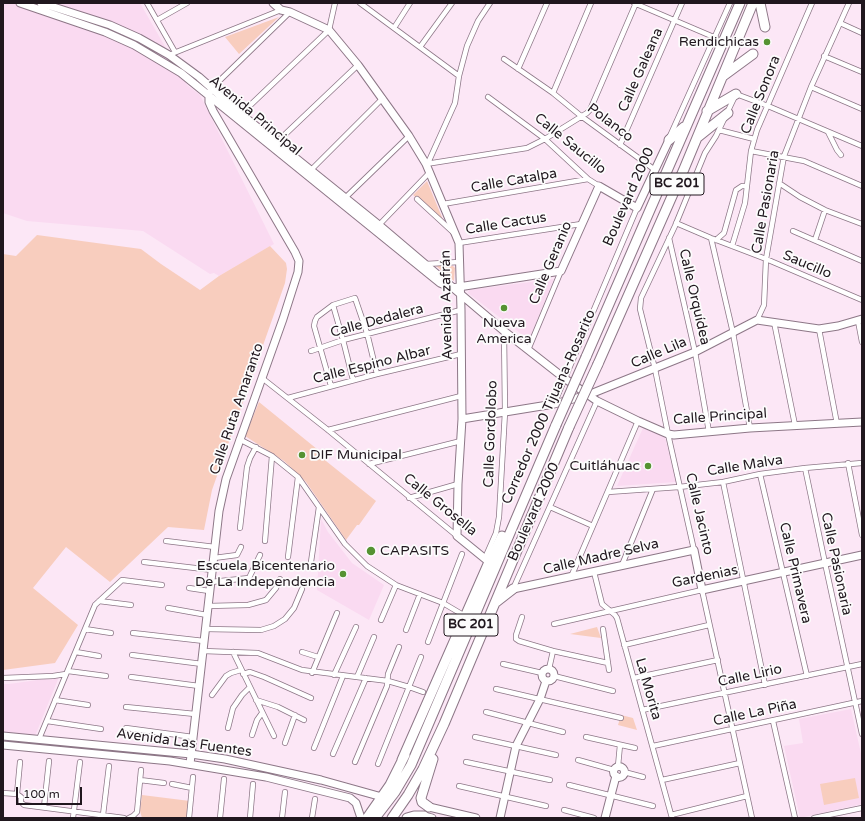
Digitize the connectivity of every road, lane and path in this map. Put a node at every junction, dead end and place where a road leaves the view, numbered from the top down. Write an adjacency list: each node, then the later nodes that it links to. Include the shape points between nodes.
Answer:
1 (20, 3): 20 (street, Avenida Principal)
2 (147, 3): 24 (street)
3 (187, 3): 24 (street)
4 (273, 3): 21 (street, Avenida Azafrán)
5 (335, 3): 28 (street)
6 (410, 3): 27 (street)
7 (452, 3): 31 (street)
8 (490, 3): 39 (street, via 478,21 467,46)
9 (547, 3): 37 (street)
10 (591, 3): 43 (street)
11 (635, 3): 23 (street); 52 (street, via 590,110)
12 (682, 3): 23 (street, Calle Galeana)
13 (730, 3): 30 (street, Boulevard 2000)
14 (740, 3): 54 (highway, Corredor 2000 Tijuana-Rosarito / BC 201)
15 (753, 3): 40 (highway, Corredor 2000 Tijuana-Rosarito / BC 201)
16 (760, 3): 26 (highway)
17 (812, 3): 47 (street, Calle Sonora)
18 (849, 3): 25 (street, Calle Pasionaria)
19 (363, 4): 27 (street)
20 (44, 6): 32 (street, Avenida Principal, via 110,25); 42 (street, Avenida Principal, via 134,45)
21 (282, 10): 22 (street, Avenida Azafrán); 32 (street)
22 (290, 12): 28 (street, Avenida Azafrán); 42 (street)
23 (675, 19): 30 (street); 63 (street, Calle Galeana)
24 (157, 20): 32 (street)
25 (840, 24): 29 (street); 34 (street, Calle Pasionaria)
26 (765, 27)
27 (394, 28): 31 (street)
28 (329, 30): 36 (street, Avenida Azafrán); 51 (street)
29 (862, 33)
30 (716, 38): 60 (street, Boulevard 2000)
31 (420, 47): 39 (street)
32 (172, 54): 42 (street, Avenida Principal, via 199,77)
33 (753, 54): 40 (highway)
34 (824, 56): 38 (street); 41 (street, Calle Pasionaria)
35 (504, 58): 37 (street, Polanco)
36 (358, 65): 46 (street, Avenida Azafrán); 62 (street)
37 (518, 69): 43 (street, Polanco)
38 (862, 72)
39 (459, 76): 68 (street, via 455,103)
40 (722, 77): 49 (highway, Corredor 2000 Tijuana-Rosarito / BC 201)
41 (811, 87): 48 (street); 53 (street, Calle Pasionaria)
42 (210, 91): 51 (street, Avenida Principal); 103 (street, Avenida Principal, via 236,119 440,283); 124 (street, Calle Ruta Amaranto, via 209,102 213,111 299,261 298,272)
43 (553, 93): 52 (street, Polanco)
44 (736, 94): 47 (street); 49 (highway); 50 (street, Calle Jacinto)
45 (488, 97): 59 (street, Calle Saucillo)
46 (383, 98): 57 (street, Avenida Azafrán); 71 (street)
47 (768, 106): 53 (street); 61 (street, Calle Sonora)
48 (862, 109)
49 (707, 111): 58 (highway, Corredor 2000 Tijuana-Rosarito / BC 201)
50 (728, 112): 55 (street, Calle Jacinto); 58 (highway)
51 (241, 114): 62 (street, Avenida Principal)
52 (581, 116): 59 (street); 63 (street, Polanco)
53 (798, 119): 56 (street); 67 (street, Calle Pasionaria)
54 (687, 124): 60 (highway); 69 (highway, Corredor 2000 Tijuana-Rosarito / BC 201)
55 (719, 130): 61 (street); 86 (street, Calle Jacinto, via 705,153)
56 (828, 132): 64 (street); 66 (street)
57 (409, 136): 68 (street, Avenida Azafrán); 81 (street)
58 (696, 138): 70 (highway, Corredor 2000 Tijuana-Rosarito / BC 201)
59 (545, 139): 68 (street, via 527,148); 74 (street, Calle Saucillo)
60 (668, 140): 72 (street, Boulevard 2000)
61 (754, 140): 65 (street, Calle Sonora)
62 (277, 142): 71 (street, Avenida Principal)
63 (620, 145): 72 (street, Polanco)
64 (862, 146)
65 (752, 151): 67 (street); 78 (street, Calle Sonora)
66 (841, 155)
67 (784, 156): 76 (street, Calle Pasionaria); 79 (street, via 804,161)
68 (427, 163): 73 (street, Avenida Azafrán)
69 (671, 163): 70 (highway, via 676,170); 75 (highway, Corredor 2000 Tijuana-Rosarito / BC 201)
70 (684, 169): 80 (highway, Corredor 2000 Tijuana-Rosarito / BC 201)
71 (311, 170): 81 (street, Avenida Principal)
72 (655, 170): 84 (street, Boulevard 2000)
73 (430, 172): 83 (street, Avenida Azafrán); 89 (street)
74 (588, 179): 77 (street, Calle Saucillo); 83 (street, Calle Catalpa)
75 (663, 181): 80 (highway); 159 (highway, Corredor 2000 Tijuana-Rosarito / BC 201, bridge)
76 (779, 183): 85 (street); 97 (street, Calle Pasionaria)
77 (599, 186): 84 (street, Calle Saucillo); 87 (street, Calle Geranio)
78 (747, 186): 93 (street, via 736,190 724,233); 96 (street, Calle Sonora, via 743,212)
79 (862, 186)
80 (676, 188): 198 (highway, Corredor 2000 Tijuana-Rosarito / BC 201, bridge, via 568,427)
81 (345, 198): 89 (street, Avenida Principal)
82 (417, 199): 91 (street)
83 (443, 204): 91 (street, Avenida Azafrán)
84 (637, 208): 125 (street, Boulevard 2000)
85 (826, 210): 88 (street); 94 (street)
86 (676, 223): 92 (street, Calle Jacinto); 93 (street, Saucillo)
87 (581, 224): 95 (street, Calle Cactus); 101 (street, Calle Geranio)
88 (862, 224)
89 (379, 225): 100 (street, Avenida Principal)
90 (793, 231): 94 (street)
91 (455, 234): 95 (street, Avenida Azafrán)
92 (669, 238): 120 (street, Calle Orquídea); 122 (street, Calle Jacinto, via 640,304)
93 (714, 239): 96 (street, Saucillo); 114 (street)
94 (815, 240): 98 (street)
95 (459, 243): 99 (street, Avenida Azafrán)
96 (732, 246): 97 (street, Saucillo)
97 (766, 259): 105 (street, Saucillo); 108 (street, Calle Pasionaria, via 764,305)
98 (862, 261)
99 (459, 262): 100 (street); 102 (street, Avenida Azafrán)
100 (426, 264): 103 (street, Avenida Principal)
101 (561, 271): 102 (street); 118 (street, Calle Geranio)
102 (461, 287): 103 (street); 104 (street, Avenida Azafrán)
103 (452, 288): 104 (street, Avenida Principal)
104 (461, 296): 107 (street, Avenida Azafrán); 112 (street, Avenida Principal)
105 (862, 300)
106 (333, 306): 113 (street, via 355,298); 115 (street); 117 (street, via 315,321 314,326)
107 (461, 310): 113 (street, Calle Dedalera); 121 (street, Avenida Azafrán)
108 (757, 320): 110 (street); 114 (street, Calle Lila)
109 (860, 320): 111 (street); 116 (street)
110 (774, 322): 111 (street); 138 (street)
111 (819, 329): 137 (street)
112 (504, 331): 118 (street, Avenida Principal); 133 (street, Calle Gordolobo)
113 (367, 333): 115 (street, Calle Dedalera); 123 (street)
114 (733, 333): 120 (street, Calle Lila); 139 (street)
115 (343, 340): 117 (street, Calle Dedalera); 126 (street)
116 (862, 342)
117 (321, 348): 119 (street, Calle Dedalera); 127 (street)
118 (528, 350): 125 (street, Avenida Principal)
119 (311, 351)
120 (695, 352): 122 (street, Calle Lila); 141 (street, Calle Orquídea)
121 (462, 354): 123 (street, Calle Espino Albar); 129 (street, Avenida Azafrán)
122 (655, 369): 128 (street, Calle Lila); 142 (street, Calle Jacinto)
123 (377, 374): 126 (street, Calle Espino Albar)
124 (262, 378): 130 (street, Calle Grosella); 143 (street, Calle Ruta Amaranto)
125 (564, 378): 128 (street, Avenida Principal); 132 (street, Boulevard 2000)
126 (353, 380): 127 (street, Calle Espino Albar)
127 (331, 386): 130 (street, Calle Espino Albar)
128 (588, 395): 131 (street, Calle Principal); 132 (street, Calle Lila)
129 (461, 396): 134 (street, Avenida Azafrán); 140 (street)
130 (288, 398): 140 (street, Calle Grosella)
131 (597, 401): 135 (street, Calle Principal); 161 (street, Boulevard 2000)
132 (554, 404): 133 (street, Calle Lila)
133 (505, 412): 134 (street, Calle Lila); 176 (street, Calle Gordolobo, via 498,526)
134 (462, 419): 144 (street, Avenida Azafrán)
135 (638, 421): 142 (street, Calle Principal); 157 (street)
136 (862, 422): 137 (street, Calle Principal)
137 (837, 424): 138 (street, Calle Principal)
138 (795, 426): 139 (street, Calle Principal)
139 (750, 428): 141 (street, Calle Principal)
140 (328, 430): 149 (street, Calle Grosella)
141 (709, 432): 142 (street, Calle Principal)
142 (668, 434): 155 (street, Calle Jacinto)
143 (239, 439): 145 (street); 168 (street, Calle Ruta Amaranto, via 226,478)
144 (461, 441): 149 (street); 154 (street, Avenida Azafrán)
145 (256, 447): 146 (street); 163 (street, via 247,467)
146 (272, 456): 152 (street); 167 (street)
147 (848, 463): 148 (street, Calle Malva); 150 (street, Calle Malva); 164 (street)
148 (862, 463)
149 (369, 464): 158 (street, Calle Grosella)
150 (805, 468): 151 (street, Calle Malva); 179 (street, Calle Pasionaria)
151 (760, 474): 153 (street, Calle Malva); 183 (street, Calle Primavera)
152 (298, 477): 160 (street); 174 (street)
153 (723, 482): 155 (street, Calle Malva); 187 (street)
154 (458, 484): 158 (street); 165 (street, Avenida Azafrán)
155 (679, 487): 156 (street, Calle Malva); 170 (street, Calle Jacinto)
156 (653, 489): 157 (street, Calle Malva); 180 (street)
157 (608, 492): 162 (street)
158 (409, 498): 165 (street, Calle Grosella)
159 (523, 500): 176 (highway); 264 (highway, Corredor 2000 Tijuana-Rosarito / BC 201)
160 (319, 507): 178 (street); 189 (street, via 352,552 367,566)
161 (550, 508): 162 (street); 192 (street, Boulevard 2000)
162 (593, 526): 184 (street)
163 (240, 528)
164 (862, 535)
165 (457, 536): 176 (street, Calle Grosella)
166 (166, 541): 168 (street)
167 (265, 541)
168 (215, 547): 175 (street, Calle Ruta Amaranto)
169 (240, 547): 175 (street, via 237,555)
170 (694, 550): 180 (street, Calle Madre Selva); 193 (street, Calle Jacinto)
171 (462, 554): 197 (street)
172 (260, 555): 186 (street, via 249,578)
173 (862, 555): 179 (street, Gardenias)
174 (288, 557)
175 (214, 558): 181 (street, Calle Ruta Amaranto)
176 (487, 560): 205 (highway)
177 (144, 562): 181 (street)
178 (311, 562)
179 (825, 563): 183 (street, Gardenias); 236 (street, Calle Pasionaria)
180 (622, 565): 182 (street, Calle Madre Selva)
181 (212, 570): 186 (street, Calle Ruta Amaranto)
182 (594, 572): 184 (street, Calle Madre Selva); 202 (street, La Morita, via 602,604)
183 (784, 572): 187 (street, Gardenias); 247 (street, Calle Primavera)
184 (571, 577): 192 (street, Calle Madre Selva)
185 (280, 579): 200 (street, via 266,600 248,605)
186 (211, 582): 194 (street, Calle Ruta Amaranto)
187 (743, 582): 193 (street, Gardenias); 255 (street)
188 (162, 585): 196 (street, via 122,580)
189 (396, 585): 195 (street); 207 (street)
190 (189, 588): 194 (street)
191 (302, 589): 212 (street, via 294,608 285,619 274,626 261,630)
192 (513, 589): 198 (highway)
193 (702, 590): 202 (street, Gardenias); 209 (street, Calle Jacinto)
194 (209, 591): 200 (street, Calle Ruta Amaranto)
195 (420, 594): 197 (street); 213 (street)
196 (99, 601): 199 (street); 211 (street)
197 (443, 603): 205 (street); 219 (street)
198 (493, 603): 279 (highway, Corredor 2000 Tijuana-Rosarito / BC 201)
199 (132, 605)
200 (208, 606): 204 (street, Calle Ruta Amaranto)
201 (168, 608): 204 (street)
202 (610, 611): 208 (street, Gardenias); 220 (street, La Morita, via 617,618)
203 (337, 613): 230 (street)
204 (207, 615): 212 (street, Calle Ruta Amaranto)
205 (465, 616): 307 (highway)
206 (522, 617): 223 (street, via 516,639)
207 (382, 620)
208 (554, 624)
209 (709, 626): 220 (street); 231 (street, Calle Jacinto)
210 (356, 627): 243 (street)
211 (85, 629): 215 (street); 224 (street)
212 (205, 629): 218 (street, Calle Ruta Amaranto)
213 (406, 630)
214 (602, 630): 232 (street)
215 (111, 633)
216 (133, 633): 218 (street)
217 (374, 637): 249 (street)
218 (204, 642): 222 (street, Calle Ruta Amaranto)
219 (428, 642)
220 (624, 645): 252 (street, La Morita)
221 (399, 647): 253 (street, via 388,674)
222 (203, 651): 225 (street); 233 (street, Calle Ruta Amaranto)
223 (553, 651): 232 (street); 237 (street)
224 (76, 652): 228 (street); 239 (street)
225 (233, 652): 240 (street); 241 (street, via 258,653)
226 (302, 652): 230 (street)
227 (132, 655): 233 (street)
228 (98, 656)
229 (421, 657): 258 (street)
230 (318, 658): 241 (street)
231 (718, 660): 252 (street); 262 (street, Calle Jacinto)
232 (608, 663): 238 (street)
233 (202, 664): 256 (street, Calle Ruta Amaranto)
234 (503, 664): 242 (street)
235 (862, 664): 236 (street, Calle Lirio)
236 (847, 667): 247 (street, Calle Lirio); 270 (street, Calle Pasionaria)
237 (549, 669): 242 (street); 246 (street, via 553,671)
238 (609, 670)
239 (67, 672): 244 (street); 250 (street, via 53,676); 266 (street)
240 (242, 672): 257 (street); 263 (street, via 226,676); 265 (street, via 264,677)
241 (312, 673): 243 (street)
242 (542, 673): 254 (street)
243 (334, 675): 245 (street)
244 (106, 676)
245 (343, 676): 249 (street); 302 (street)
246 (554, 676): 254 (street, via 552,680); 260 (street)
247 (807, 676): 255 (street, Calle Lirio)
248 (132, 677): 256 (street)
249 (357, 677): 251 (street)
250 (3, 678)
251 (366, 678): 253 (street); 305 (street)
252 (634, 678): 273 (street, La Morita)
253 (388, 681): 258 (street); 312 (street)
254 (546, 681): 268 (street)
255 (765, 685): 262 (street, Calle Lirio)
256 (199, 686): 276 (street, Calle Ruta Amaranto)
257 (250, 687): 267 (street); 285 (street, via 233,708)
258 (409, 687): 261 (street); 316 (street)
259 (496, 689): 268 (street)
260 (613, 691)
261 (423, 692)
262 (725, 693): 273 (street, Calle Lirio); 287 (street, Calle Jacinto)
263 (212, 695)
264 (441, 696): 307 (highway); 363 (highway, Corredor 2000 Tijuana-Rosarito / BC 201, via 411,765)
265 (311, 698)
266 (55, 700): 271 (street); 281 (street)
267 (256, 700): 275 (street); 277 (street)
268 (540, 700): 278 (street); 283 (street)
269 (862, 701): 270 (street, Calle La Piña)
270 (856, 703): 282 (street, Calle La Piña); 289 (street, Calle Pasionaria)
271 (88, 704)
272 (126, 707): 276 (street)
273 (642, 710): 301 (street, La Morita)
274 (486, 712): 283 (street)
275 (262, 713): 290 (street); 292 (street)
276 (195, 714): 293 (street, Calle Ruta Amaranto)
277 (295, 715): 280 (street); 297 (street)
278 (621, 718)
279 (446, 719): 344 (highway, via 421,794 422,802); 364 (highway, Corredor 2000 Tijuana-Rosarito / BC 201, via 423,769)
280 (304, 720)
281 (47, 721): 286 (street); 296 (street)
282 (773, 721): 287 (street, Calle La Piña); 371 (street)
283 (529, 723): 288 (street); 300 (street)
284 (126, 728): 293 (street)
285 (228, 728)
286 (101, 729)
287 (732, 730): 301 (street, Calle La Piña); 314 (street, Calle Jacinto)
288 (563, 732)
289 (862, 734)
290 (252, 735)
291 (3, 736): 296 (street, Avenida Las Fuentes)
292 (274, 736)
293 (193, 737): 304 (street, Calle Ruta Amaranto)
294 (475, 737): 300 (street)
295 (586, 737): 299 (street)
296 (39, 739): 304 (street, Avenida Las Fuentes)
297 (285, 743)
298 (3, 745): 315 (street, Avenida Las Fuentes)
299 (620, 745): 303 (street); 320 (street)
300 (516, 746): 306 (street); 319 (street)
301 (653, 746): 327 (street, La Morita)
302 (314, 748)
303 (635, 748)
304 (191, 754): 315 (street, Calle Ruta Amaranto); 340 (street, Avenida Las Fuentes, via 286,772)
305 (333, 754)
306 (556, 756)
307 (402, 760): 340 (highway)
308 (578, 760): 320 (street)
309 (49, 761): 345 (street)
310 (20, 762): 336 (street)
311 (80, 762): 348 (street)
312 (355, 762)
313 (466, 762): 319 (street)
314 (740, 763): 327 (street); 339 (street, Calle Jacinto)
315 (190, 764): 361 (street, Avenida Las Fuentes, via 266,776 350,798 356,803)
316 (378, 764)
317 (109, 766): 349 (street)
318 (141, 770): 325 (street)
319 (510, 771): 326 (street); 337 (street)
320 (616, 771): 321 (street, via 622,776); 338 (street)
321 (624, 772): 323 (street)
322 (193, 777): 333 (street)
323 (643, 777)
324 (224, 778): 357 (street)
325 (140, 780): 328 (street); 351 (street, via 137,812)
326 (550, 780)
327 (662, 780): 350 (street, La Morita)
328 (164, 783)
329 (172, 784): 333 (street)
330 (253, 784): 358 (street)
331 (569, 785): 338 (street)
332 (459, 786): 337 (street)
333 (192, 788): 356 (street)
334 (285, 792): 359 (street)
335 (3, 793): 336 (street)
336 (17, 794): 345 (street, via 24,806)
337 (505, 796): 342 (street); 367 (street)
338 (611, 796): 343 (street); 369 (street)
339 (747, 796): 350 (street); 370 (street, Calle Jacinto)
340 (382, 798): 362 (highway)
341 (315, 799): 360 (street)
342 (546, 806)
343 (653, 806)
344 (429, 807): 352 (street); 353 (street)
345 (44, 808): 348 (street)
346 (862, 808): 372 (street)
347 (564, 810): 368 (street)
348 (74, 811): 349 (street); 354 (street)
349 (103, 815): 355 (street)
350 (671, 816)
351 (131, 817)
352 (426, 817): 365 (highway)
353 (466, 817): 366 (street)
354 (73, 818)
355 (124, 818)
356 (189, 818)
357 (220, 818)
358 (250, 818)
359 (282, 818)
360 (312, 818)
361 (361, 818)
362 (367, 818)
363 (376, 818)
364 (392, 818)
365 (407, 818)
366 (476, 818)
367 (500, 818)
368 (594, 818)
369 (605, 818)
370 (752, 818)
371 (795, 818)
372 (814, 818)

